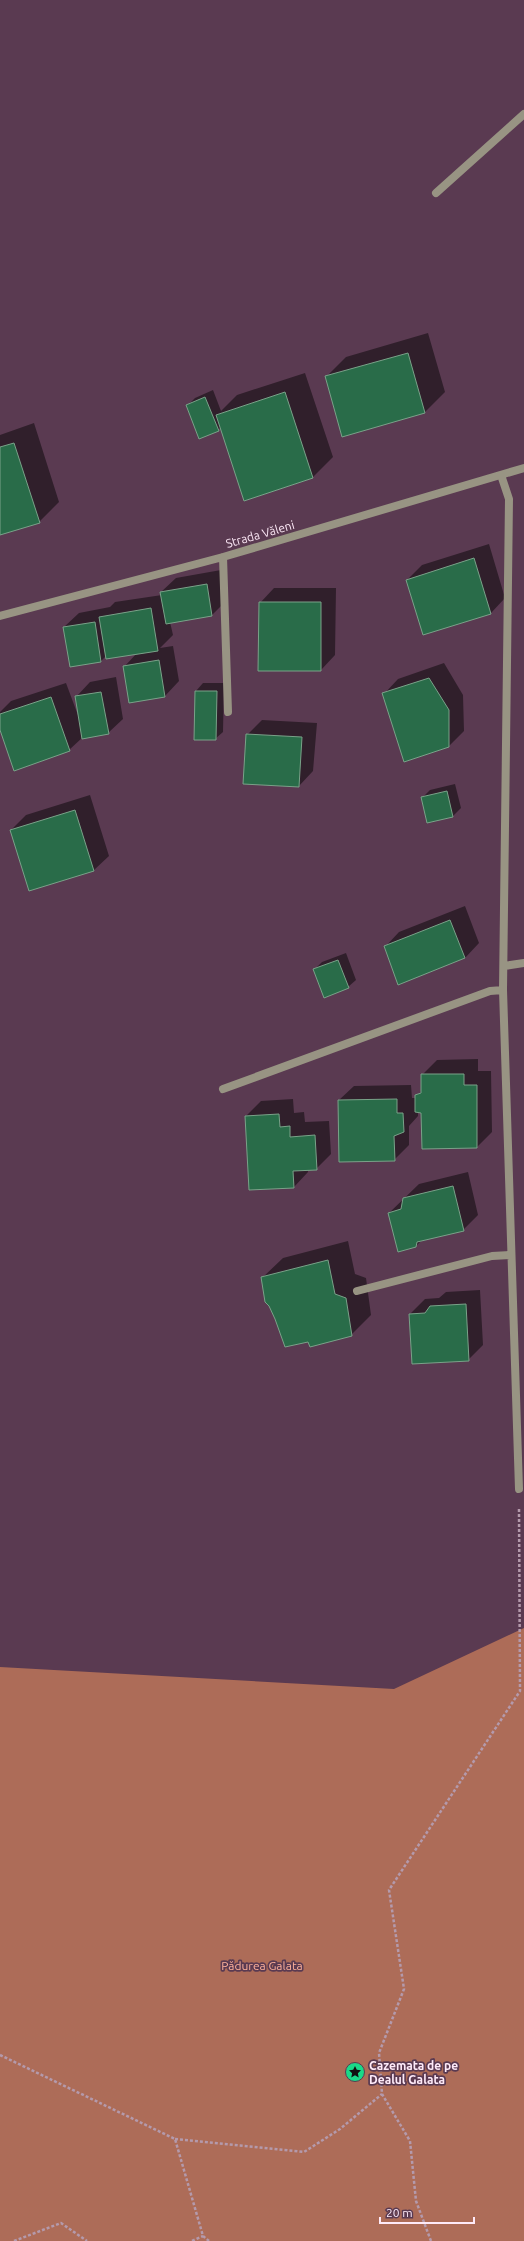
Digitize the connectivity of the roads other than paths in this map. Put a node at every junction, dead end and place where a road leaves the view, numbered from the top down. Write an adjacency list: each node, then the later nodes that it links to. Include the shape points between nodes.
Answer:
1 (524, 114): 2 (street)
2 (436, 193)
3 (524, 468): 4 (street, Strada Văleni)
4 (502, 475): 5 (street, Strada Văleni); 9 (street, via 509,498)
5 (223, 557): 6 (street, Strada Văleni); 7 (street)
6 (0, 616)
7 (228, 712)
8 (524, 963): 9 (street)
9 (504, 966): 10 (street)
10 (503, 990): 11 (street, via 490,991); 12 (street)
11 (223, 1089)
12 (511, 1255): 13 (street, via 492,1256); 14 (street)
13 (357, 1291)
14 (519, 1489)

